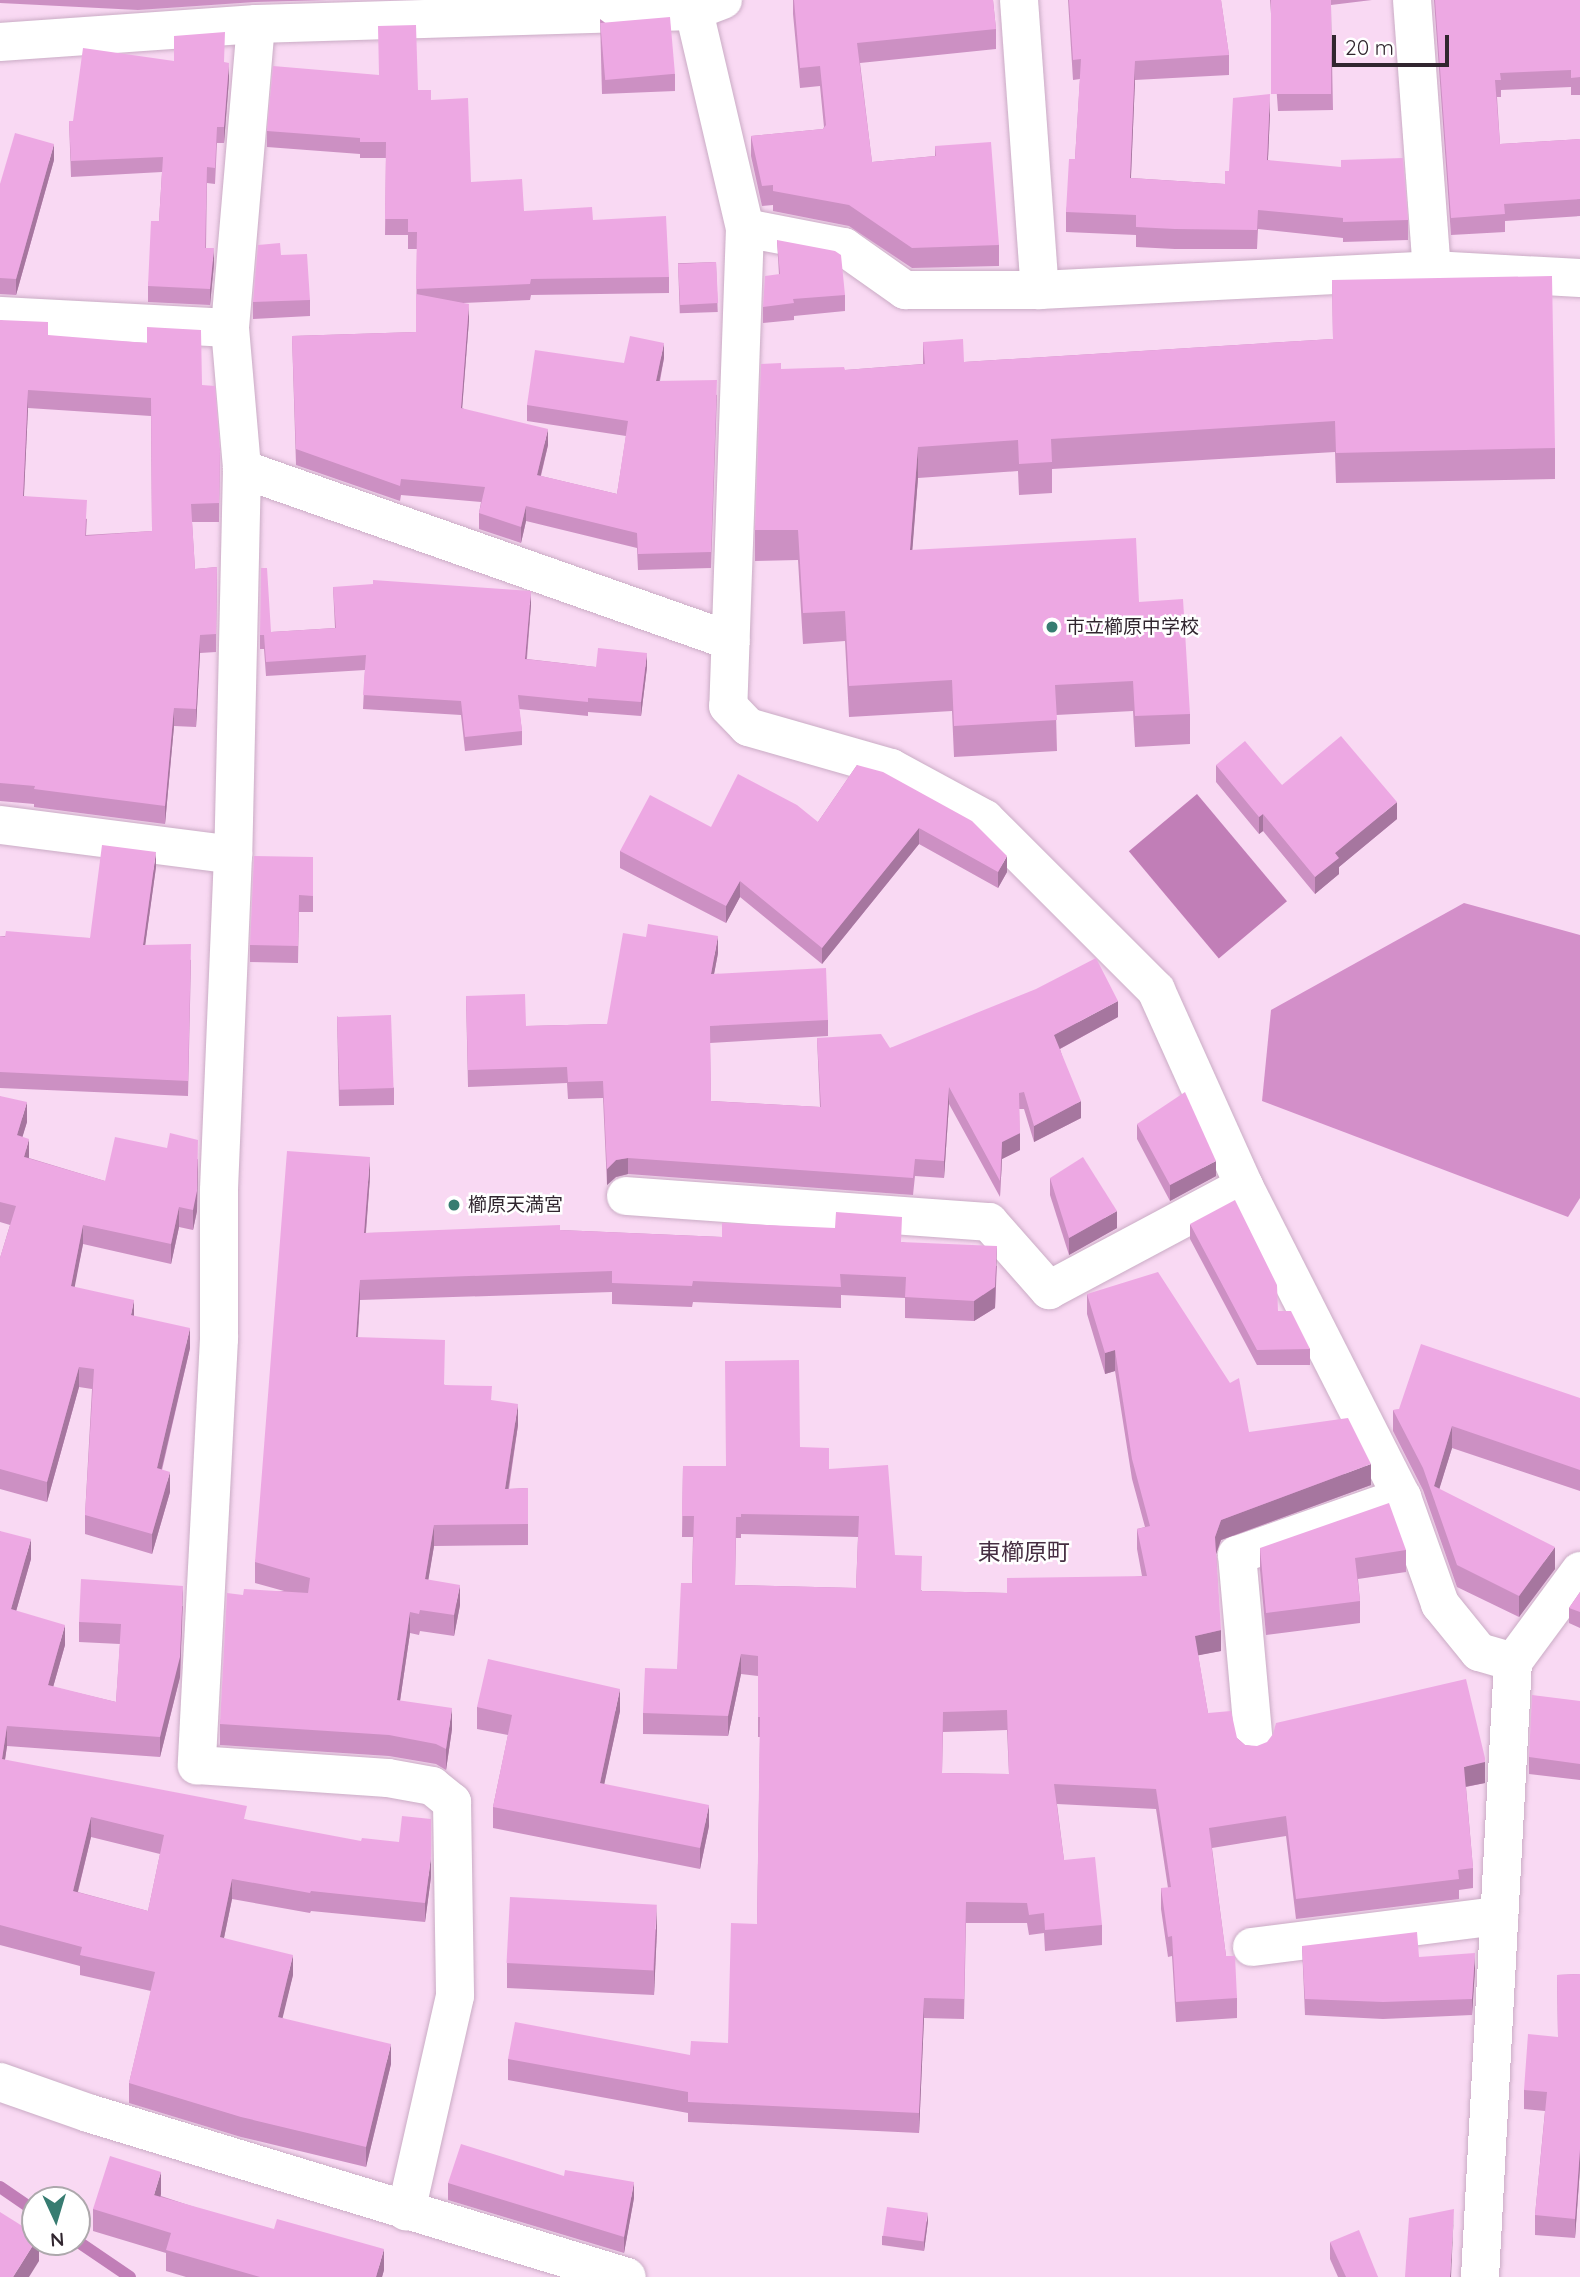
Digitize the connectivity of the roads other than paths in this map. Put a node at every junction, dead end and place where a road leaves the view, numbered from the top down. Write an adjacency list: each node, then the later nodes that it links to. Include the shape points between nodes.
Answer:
1 (1019, 0): 9 (street)
2 (1412, 0): 7 (street)
3 (704, 4): 4 (street); 6 (street)
4 (256, 24): 5 (street); 11 (street)
5 (0, 42)
6 (745, 228): 9 (street, via 844,247 905,290); 13 (street)
7 (1432, 270): 8 (street); 9 (street)
8 (1580, 278)
9 (1040, 290)
10 (0, 316): 11 (street)
11 (230, 328): 12 (street)
12 (242, 469): 13 (street); 15 (street)
13 (731, 641): 16 (street, via 728,706 748,727 891,768 985,819 1156,990)
14 (0, 825): 15 (street)
15 (233, 855): 25 (street, via 219,1191 219,1339 197,1765 388,1778 432,1786 452,1802 455,1996)
16 (1244, 1186): 17 (street, via 1049,1290 989,1222); 18 (street)
17 (626, 1196)
18 (1402, 1497): 20 (street, via 1440,1604 1479,1652); 21 (street, via 1237,1556)
19 (1580, 1571): 20 (street)
20 (1513, 1662): 22 (street)
21 (1254, 1745)
22 (1499, 1916): 23 (street); 27 (street)
23 (1252, 1947)
24 (0, 2082): 25 (street)
25 (406, 2211): 26 (street)
26 (627, 2277)
27 (1480, 2277)

